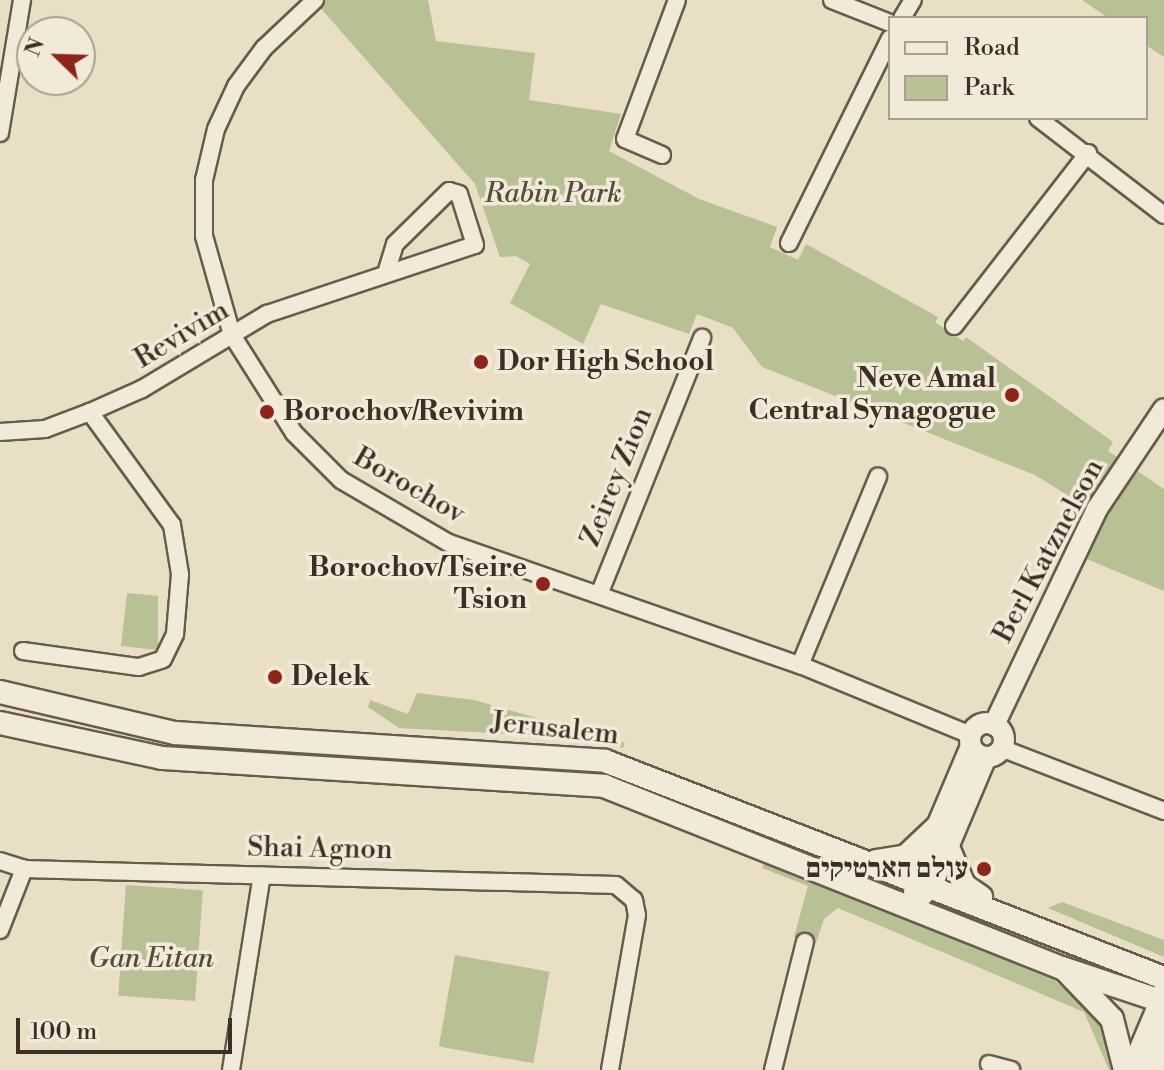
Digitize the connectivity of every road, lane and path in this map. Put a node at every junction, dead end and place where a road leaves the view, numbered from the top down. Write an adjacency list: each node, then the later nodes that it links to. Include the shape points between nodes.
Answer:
1 (22, 0): 10 (street)
2 (284, 0): 6 (street)
3 (315, 0): 6 (street, Borochov)
4 (677, 0): 12 (street, via 625,139)
5 (832, 0): 7 (street)
6 (298, 12): 17 (street, Borochov, via 236,86 216,129 204,180 204,236)
7 (888, 22)
8 (888, 43): 14 (street)
9 (1041, 120): 11 (street)
10 (0, 133)
11 (1088, 153): 13 (street); 16 (street)
12 (662, 155)
13 (1164, 215)
14 (789, 243)
15 (387, 270): 15 (street, Revivim, via 395,244 449,191 459,194 475,245); 17 (street, Revivim, via 267,314)
16 (954, 326)
17 (232, 335): 20 (street, Revivim, via 142,389); 23 (street, Borochov, via 278,411 341,480 449,543)
18 (702, 338): 23 (street, Zeirey Zion)
19 (1164, 409): 28 (street, Berl Katznelson, via 1097,509 994,725 1004,738)
20 (90, 412): 21 (street, Revivim, via 45,429); 24 (street, via 172,525 180,574 175,634 163,659 139,667)
21 (0, 432)
22 (878, 477): 25 (street)
23 (600, 592): 25 (street, Borochov)
24 (23, 651)
25 (800, 665): 28 (street, Borochov)
26 (0, 692): 33 (main road, Jerusalem, via 175,733 605,761)
27 (0, 723): 37 (main road, Jerusalem, via 162,758 604,786)
28 (982, 746): 29 (street, Borochov); 30 (street); 31 (street)
29 (1164, 811)
30 (938, 826): 33 (main road, via 906,856); 36 (street)
31 (948, 847): 36 (street); 38 (main road, via 964,885)
32 (0, 861): 34 (street, Shai Agnon)
33 (872, 862): 36 (main road, Jerusalem)
34 (24, 869): 35 (street, Shai Agnon); 39 (street)
35 (262, 875): 47 (street); 48 (street, Shai Agnon, via 616,885 634,900 637,915)
36 (923, 881): 37 (street); 38 (main road, Jerusalem)
37 (913, 908): 41 (main road, Jerusalem)
38 (1013, 917): 42 (main road, Jerusalem)
39 (0, 930)
40 (805, 942): 49 (street)
41 (1062, 968): 43 (main road, Jerusalem); 51 (main road, via 1112,1019)
42 (1164, 978)
43 (1162, 998): 51 (street)
44 (1164, 1025): 52 (street)
45 (1164, 1055): 52 (main road)
46 (989, 1064): 50 (street)
47 (231, 1070)
48 (610, 1070)
49 (773, 1070)
50 (1011, 1070)
51 (1128, 1070)
52 (1153, 1070)

